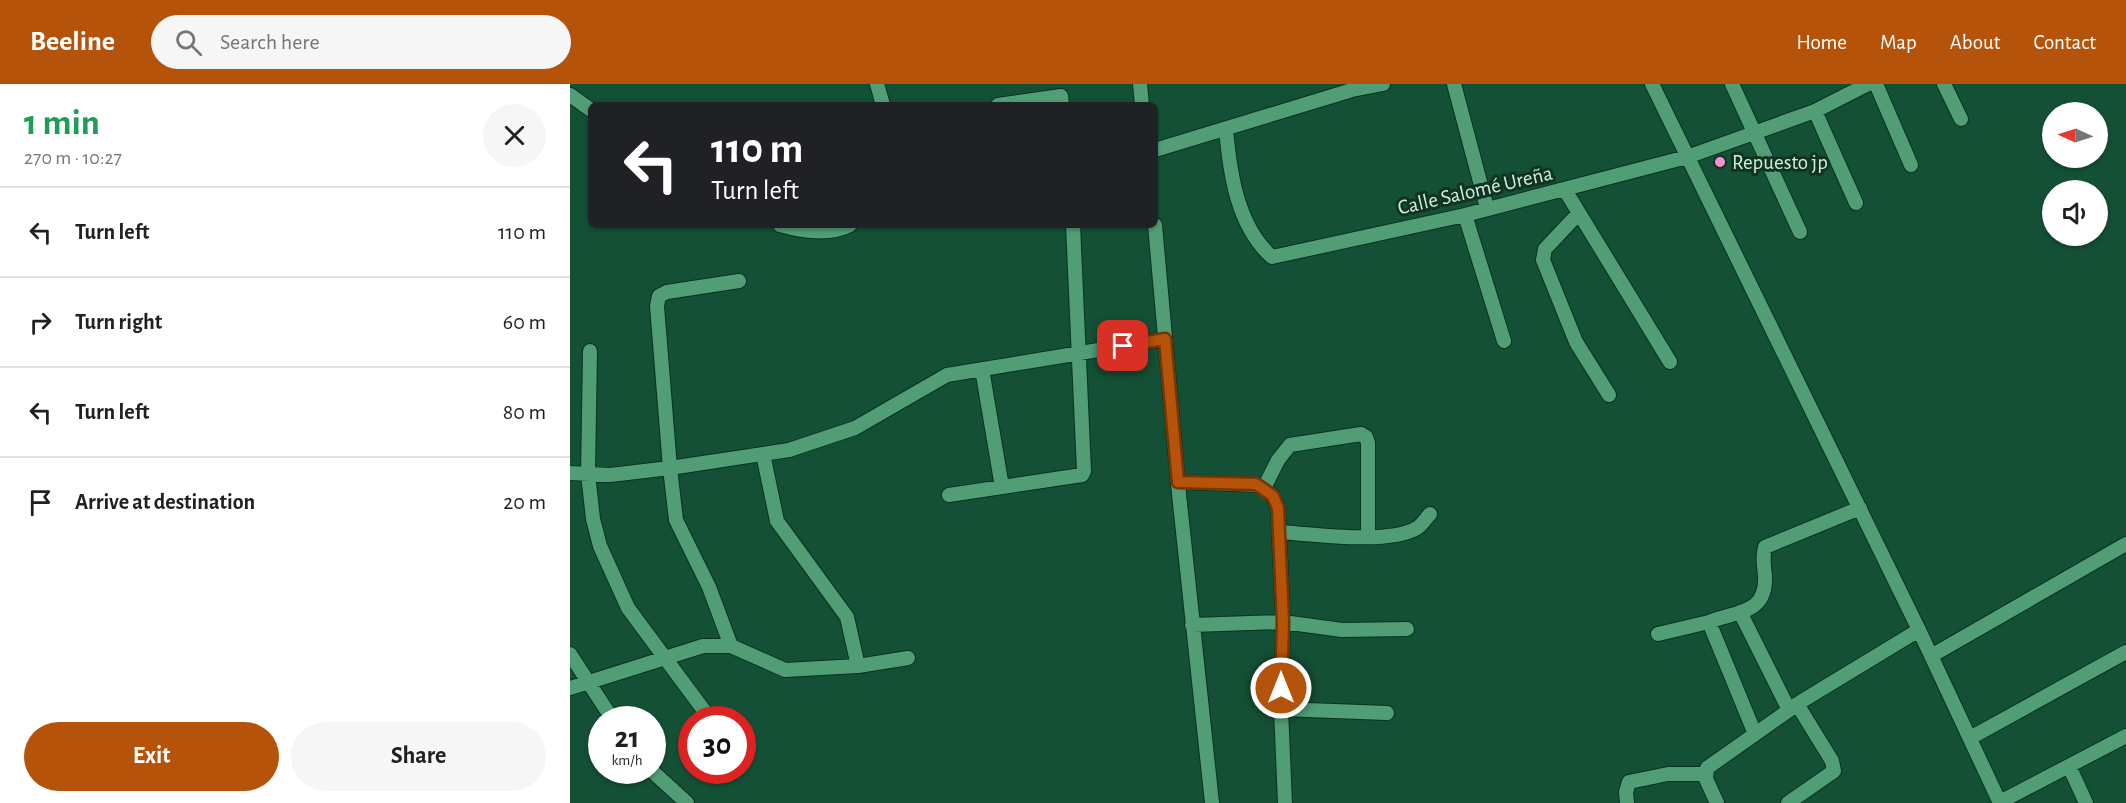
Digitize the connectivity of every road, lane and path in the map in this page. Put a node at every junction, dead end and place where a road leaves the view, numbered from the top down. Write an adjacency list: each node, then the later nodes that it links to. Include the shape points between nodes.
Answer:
1 (877, 84): 12 (street)
2 (1140, 84): 15 (street)
3 (1383, 84): 10 (street)
4 (1454, 84): 26 (street)
5 (1652, 84): 22 (street)
6 (1732, 84): 20 (street)
7 (1868, 84): 17 (street, Calle Salomé Ureña)
8 (1876, 84): 23 (street)
9 (1944, 84): 18 (street)
10 (1351, 87): 19 (street)
11 (570, 95): 16 (street)
12 (882, 102)
13 (1019, 102): 14 (street, via 1061,96)
14 (1062, 102)
15 (1142, 102)
16 (588, 108)
17 (1815, 111): 20 (street, Calle Salomé Ureña); 25 (street)
18 (1961, 119)
19 (1226, 130): 21 (street); 28 (street, Calle Salomé Ureña, via 1231,179 1250,228 1272,257)
20 (1754, 134): 22 (street, Calle Salomé Ureña); 33 (street)
21 (1158, 149)
22 (1687, 157): 24 (street, Calle Salomé Ureña); 50 (street)
23 (1911, 165)
24 (1565, 190): 26 (street, Calle Salomé Ureña); 27 (street)
25 (1856, 203)
26 (1487, 208): 28 (street, Calle Salomé Ureña)
27 (1578, 214): 39 (street); 41 (street, via 1545,249 1543,260 1576,342)
28 (1465, 215): 36 (street)
29 (792, 228): 30 (street)
30 (845, 228)
31 (1073, 228): 38 (street)
32 (1155, 228): 35 (street)
33 (1800, 232)
34 (739, 281): 43 (street, via 659,296)
35 (1165, 339): 38 (street); 46 (street)
36 (1504, 341)
37 (590, 351): 45 (street)
38 (1080, 353): 40 (street); 47 (street, via 1082,475)
39 (1670, 362)
40 (982, 369): 42 (street, via 947,375 855,428 789,450); 47 (street)
41 (1609, 395)
42 (764, 453): 43 (street); 68 (street, via 777,520 847,617)
43 (670, 468): 45 (street); 62 (street, via 676,520 709,587)
44 (570, 474): 45 (street)
45 (588, 474): 67 (street, via 600,546 628,608)
46 (1178, 482): 48 (street, via 1256,484); 58 (street)
47 (1002, 487): 49 (street)
48 (1264, 488): 52 (street, via 1278,508); 53 (street, via 1290,445 1366,436)
49 (949, 495)
50 (1860, 508): 55 (street, via 1765,547 1765,593 1758,604); 60 (street)
51 (1430, 514): 53 (street, via 1417,528)
52 (1279, 532): 53 (street); 56 (street)
53 (1368, 537)
54 (2126, 544): 65 (street)
55 (1740, 612): 57 (street); 73 (street)
56 (1283, 622): 58 (street); 59 (street, via 1342,630); 74 (street)
57 (1709, 622): 61 (street); 76 (street)
58 (1192, 625): 83 (street)
59 (1407, 629)
60 (1919, 630): 65 (street); 73 (street)
61 (1658, 634)
62 (731, 646): 67 (street, via 703,646); 68 (street, via 785,670)
63 (2126, 652): 78 (street)
64 (570, 654): 69 (street)
65 (1931, 656): 78 (street)
66 (908, 657): 68 (street)
67 (666, 658): 69 (street); 72 (street)
68 (858, 666)
69 (589, 683): 70 (street); 71 (street)
70 (570, 688)
71 (604, 706)
72 (699, 706)
73 (1793, 707): 76 (street); 87 (street, via 1832,761 1834,771)
74 (1281, 709): 75 (street); 84 (street)
75 (1387, 713)
76 (1755, 734): 80 (street, via 1707,768)
77 (2126, 736): 79 (street)
78 (1970, 738): 88 (street)
79 (2068, 766): 88 (street); 89 (street)
80 (1705, 774): 85 (street, via 1668,774 1629,782); 86 (street)
81 (666, 784): 82 (street)
82 (687, 803)
83 (1212, 803)
84 (1285, 803)
85 (1627, 803)
86 (1717, 803)
87 (1788, 803)
88 (2000, 803)
89 (2086, 803)

